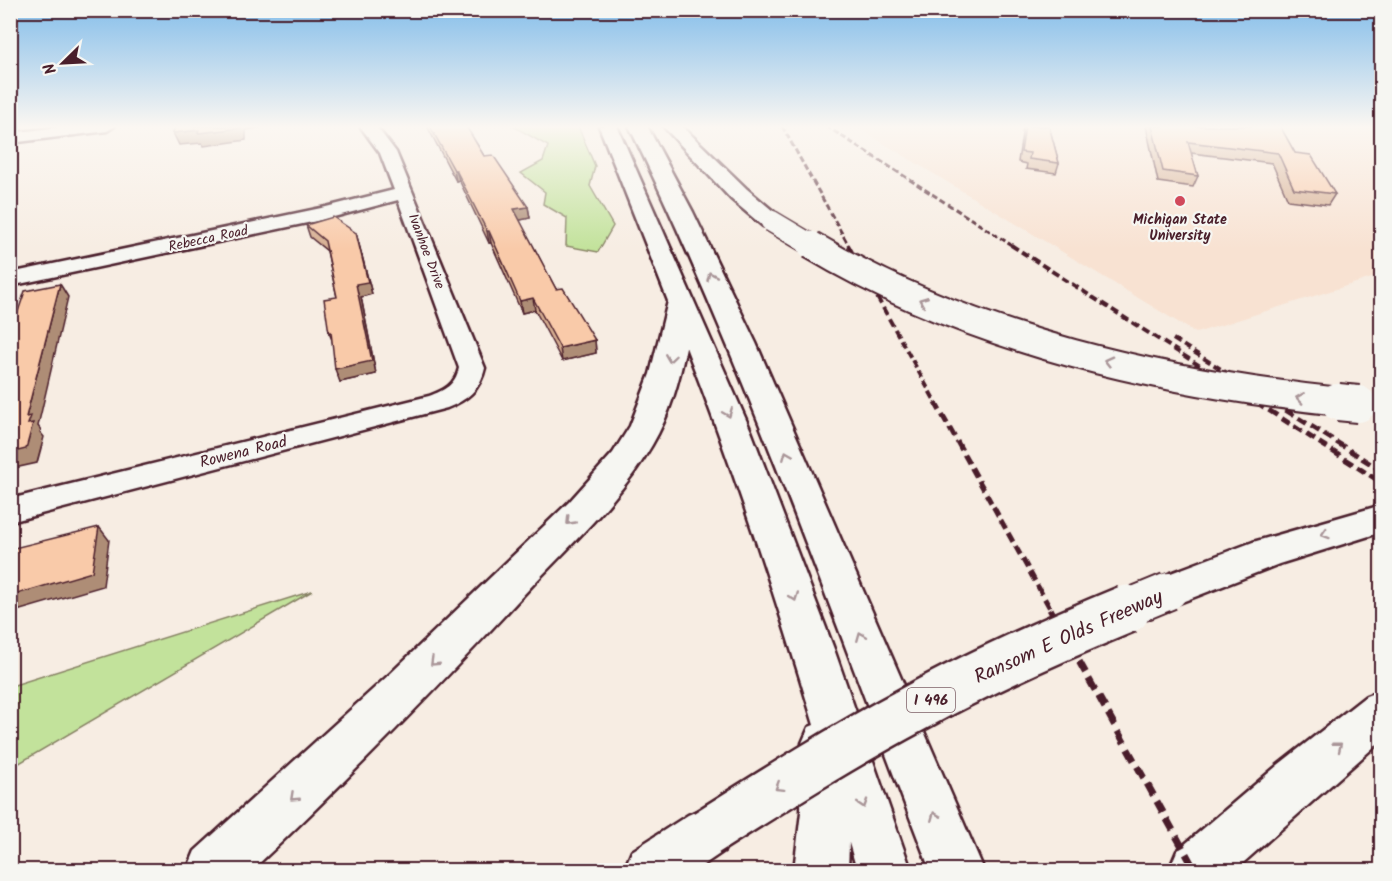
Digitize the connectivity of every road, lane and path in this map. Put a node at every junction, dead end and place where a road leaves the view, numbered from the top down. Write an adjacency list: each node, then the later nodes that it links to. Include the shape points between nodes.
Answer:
1 (394, 167): 5 (street, Ivanhoe Drive)
2 (625, 167): 7 (highway)
3 (659, 167): 8 (highway, one-way to 3)
4 (713, 167): 11 (highway, one-way to 4, bridge, via 1304,399 1195,381 1025,338 949,311 821,253 771,221)
5 (405, 193): 6 (street, Rebecca Road); 10 (street, Ivanhoe Drive, via 472,368)
6 (10, 280)
7 (681, 301): 9 (highway); 16 (highway, one-way to 16, via 659,399 622,465 441,655)
8 (742, 343): 9 (highway); 20 (highway, one-way to 8)
9 (703, 348): 14 (highway, one-way to 14)
10 (470, 382): 12 (street, Rowena Road, via 455,396 437,402)
11 (1370, 405)
12 (10, 511)
13 (1382, 518): 17 (highway, Ransom E Olds Freeway / I 496, one-way to 17, bridge, via 1268,553 1169,591 944,693 808,768)
14 (813, 649): 18 (highway, via 827,751); 19 (highway, one-way to 19)
15 (1382, 711): 21 (highway, one-way to 15)
16 (214, 870)
17 (651, 870)
18 (821, 870)
19 (884, 870)
20 (957, 870)
21 (1196, 870)

